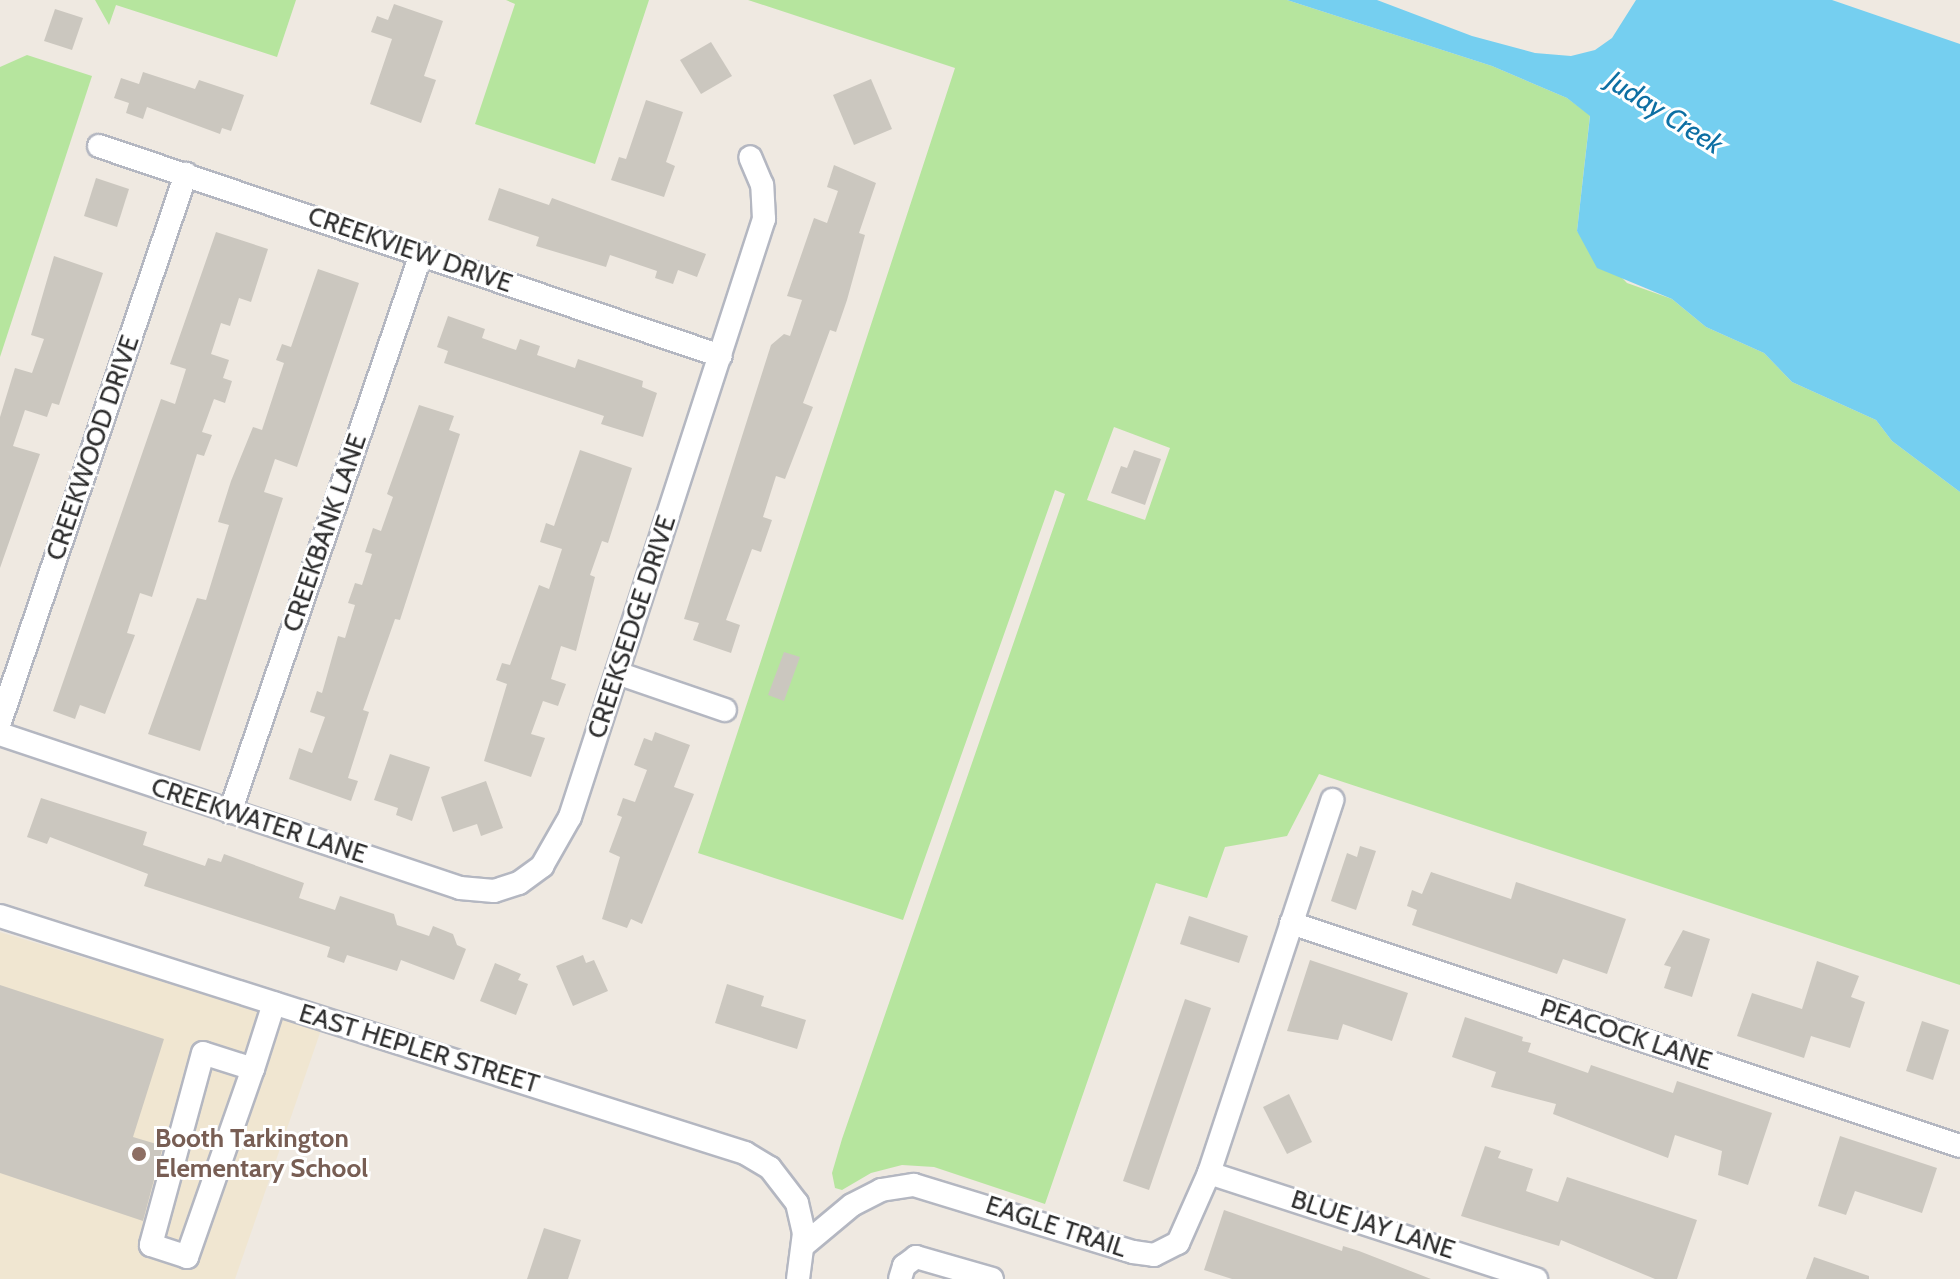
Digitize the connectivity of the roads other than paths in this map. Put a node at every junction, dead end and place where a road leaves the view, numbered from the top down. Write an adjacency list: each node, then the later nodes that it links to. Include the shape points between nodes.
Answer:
1 (99, 146): 3 (street, CREEKVIEW DRIVE)
2 (750, 157): 5 (street, CREEKSEDGE DRIVE, via 762,185 764,219)
3 (186, 174): 4 (street, CREEKVIEW DRIVE); 8 (street, CREEKWOOD DRIVE)
4 (421, 254): 5 (street, CREEKVIEW DRIVE); 11 (street, CREEKBANK LANE)
5 (721, 356): 6 (street, CREEKSEDGE DRIVE)
6 (617, 673): 7 (street); 12 (street, CREEKSEDGE DRIVE, via 562,836)
7 (725, 710)
8 (0, 722)
9 (0, 734): 11 (street, CREEKWATER LANE)
10 (1332, 800): 14 (street, EAGLE TRAIL)
11 (230, 812): 12 (street, CREEKWATER LANE, via 460,888)
12 (523, 891)
13 (0, 916): 15 (street, EAST HEPLER STREET)
14 (1291, 923): 17 (street, PEACOCK LANE); 18 (street, EAGLE TRAIL)
15 (274, 1003): 16 (street); 19 (street, EAST HEPLER STREET, via 745,1153 785,1184)
16 (253, 1069): 16 (street, via 187,1257 151,1245 203,1053)
17 (1960, 1146)
18 (1209, 1173): 19 (street, EAGLE TRAIL, via 1186,1234 1154,1255 914,1185 881,1190); 23 (street, BLUE JAY LANE)
19 (803, 1235): 20 (street)
20 (798, 1279)
21 (900, 1279): 22 (street, via 904,1266 916,1257)
22 (992, 1279)
23 (1536, 1279)

